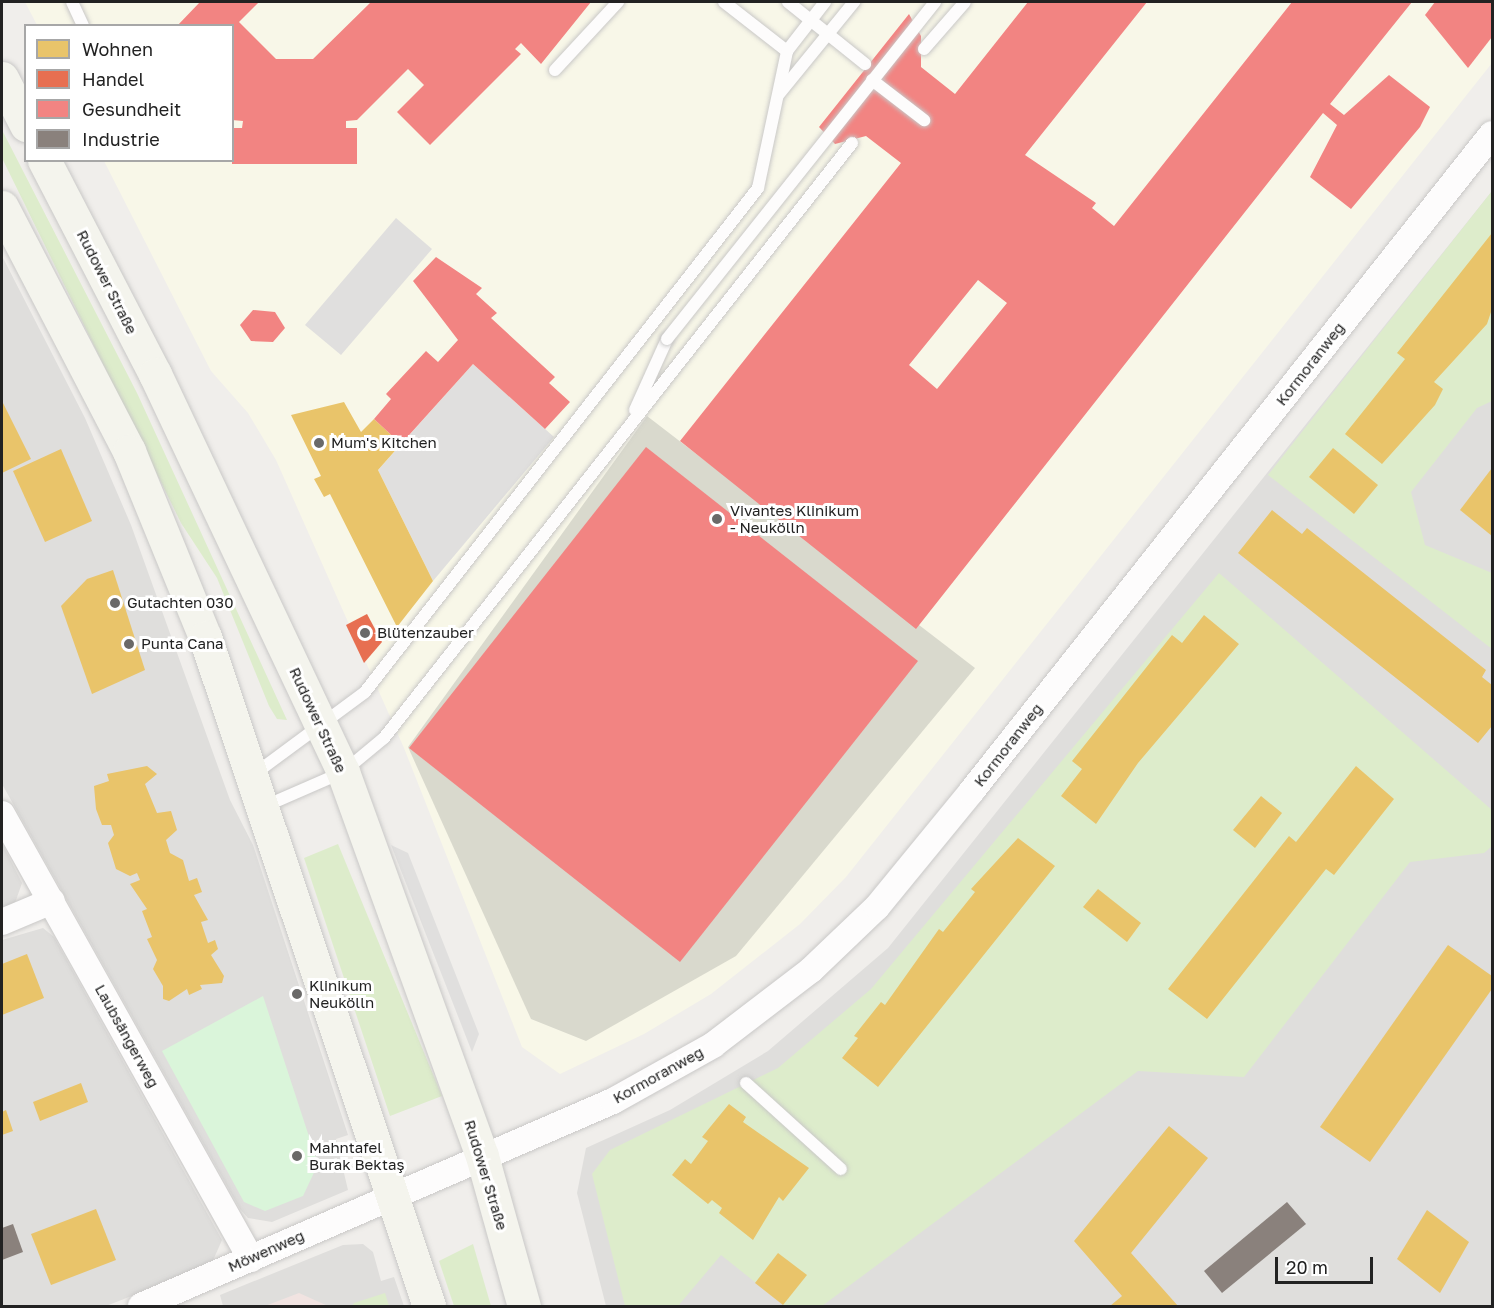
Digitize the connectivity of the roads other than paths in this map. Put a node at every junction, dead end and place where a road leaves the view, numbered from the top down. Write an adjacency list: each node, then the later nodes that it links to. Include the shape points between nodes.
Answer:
1 (72, 2): 10 (lane)
2 (618, 2): 15 (lane)
3 (724, 2): 13 (lane)
4 (788, 2): 9 (lane)
5 (825, 2): 9 (lane)
6 (854, 2): 11 (lane)
7 (935, 2): 17 (lane, bridge)
8 (965, 2): 12 (lane)
9 (811, 20): 11 (lane); 13 (lane)
10 (82, 24)
11 (828, 33): 14 (lane); 18 (lane)
12 (924, 49)
13 (787, 51): 18 (lane)
14 (865, 64)
15 (555, 70)
16 (2, 78): 20 (main road)
17 (872, 80): 19 (lane, bridge); 25 (lane, bridge, via 668,339)
18 (778, 95): 26 (lane, via 758,188 379,676)
19 (924, 120)
20 (24, 121)
21 (1492, 134): 34 (street, Kormoranweg, via 877,907 811,970 713,1045 613,1101)
22 (852, 143): 25 (lane)
23 (45, 162): 26 (main road, Rudower Straße, via 154,374)
24 (2, 207): 28 (main road, via 129,451 206,637)
25 (627, 428): 27 (lane, via 384,738)
26 (323, 729): 27 (main road, Rudower Straße); 28 (lane)
27 (343, 772): 29 (lane); 34 (main road, Rudower Straße)
28 (253, 775): 29 (main road)
29 (262, 808): 36 (main road)
30 (2, 814): 31 (street, Laubsängerweg)
31 (52, 901): 32 (street); 37 (street, Laubsängerweg)
32 (2, 922)
33 (746, 1083): 35 (lane)
34 (482, 1156): 36 (street, Kormoranweg); 40 (main road, Rudower Straße)
35 (841, 1169)
36 (391, 1196): 37 (street, Möwenweg); 39 (main road)
37 (251, 1258): 38 (street, Möwenweg)
38 (141, 1306)
39 (429, 1306)
40 (524, 1306)

